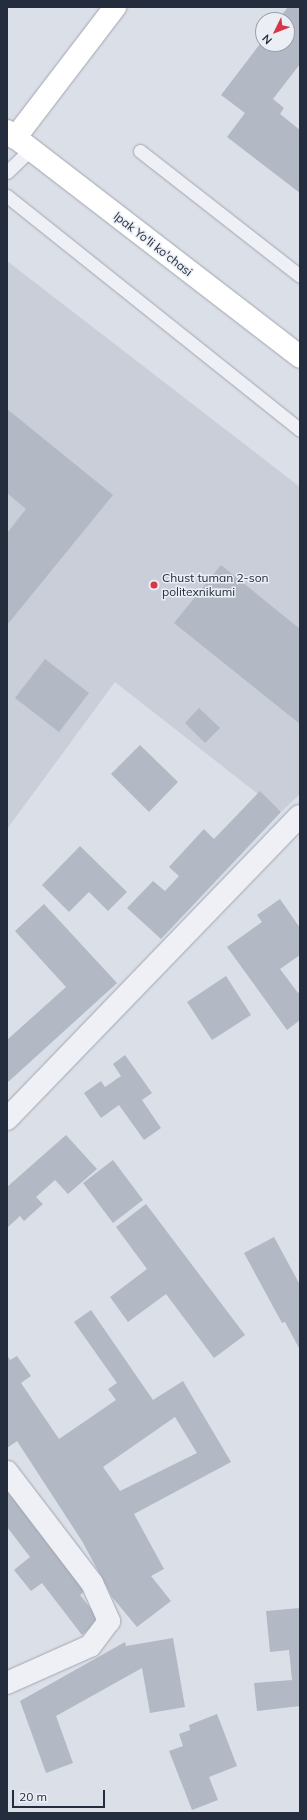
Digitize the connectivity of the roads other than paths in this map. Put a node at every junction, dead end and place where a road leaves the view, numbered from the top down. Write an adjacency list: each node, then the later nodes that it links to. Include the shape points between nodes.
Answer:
1 (115, 7): 2 (main road)
2 (18, 140): 4 (lane); 7 (main road, Ipak Yo'li ko'chasi)
3 (140, 151): 6 (lane)
4 (7, 172)
5 (7, 196): 8 (lane)
6 (300, 276)
7 (300, 357)
8 (300, 430)
9 (300, 816): 10 (street)
10 (7, 1119)
11 (7, 1472): 12 (street, via 92,1583 109,1621 90,1646)
12 (7, 1683)

